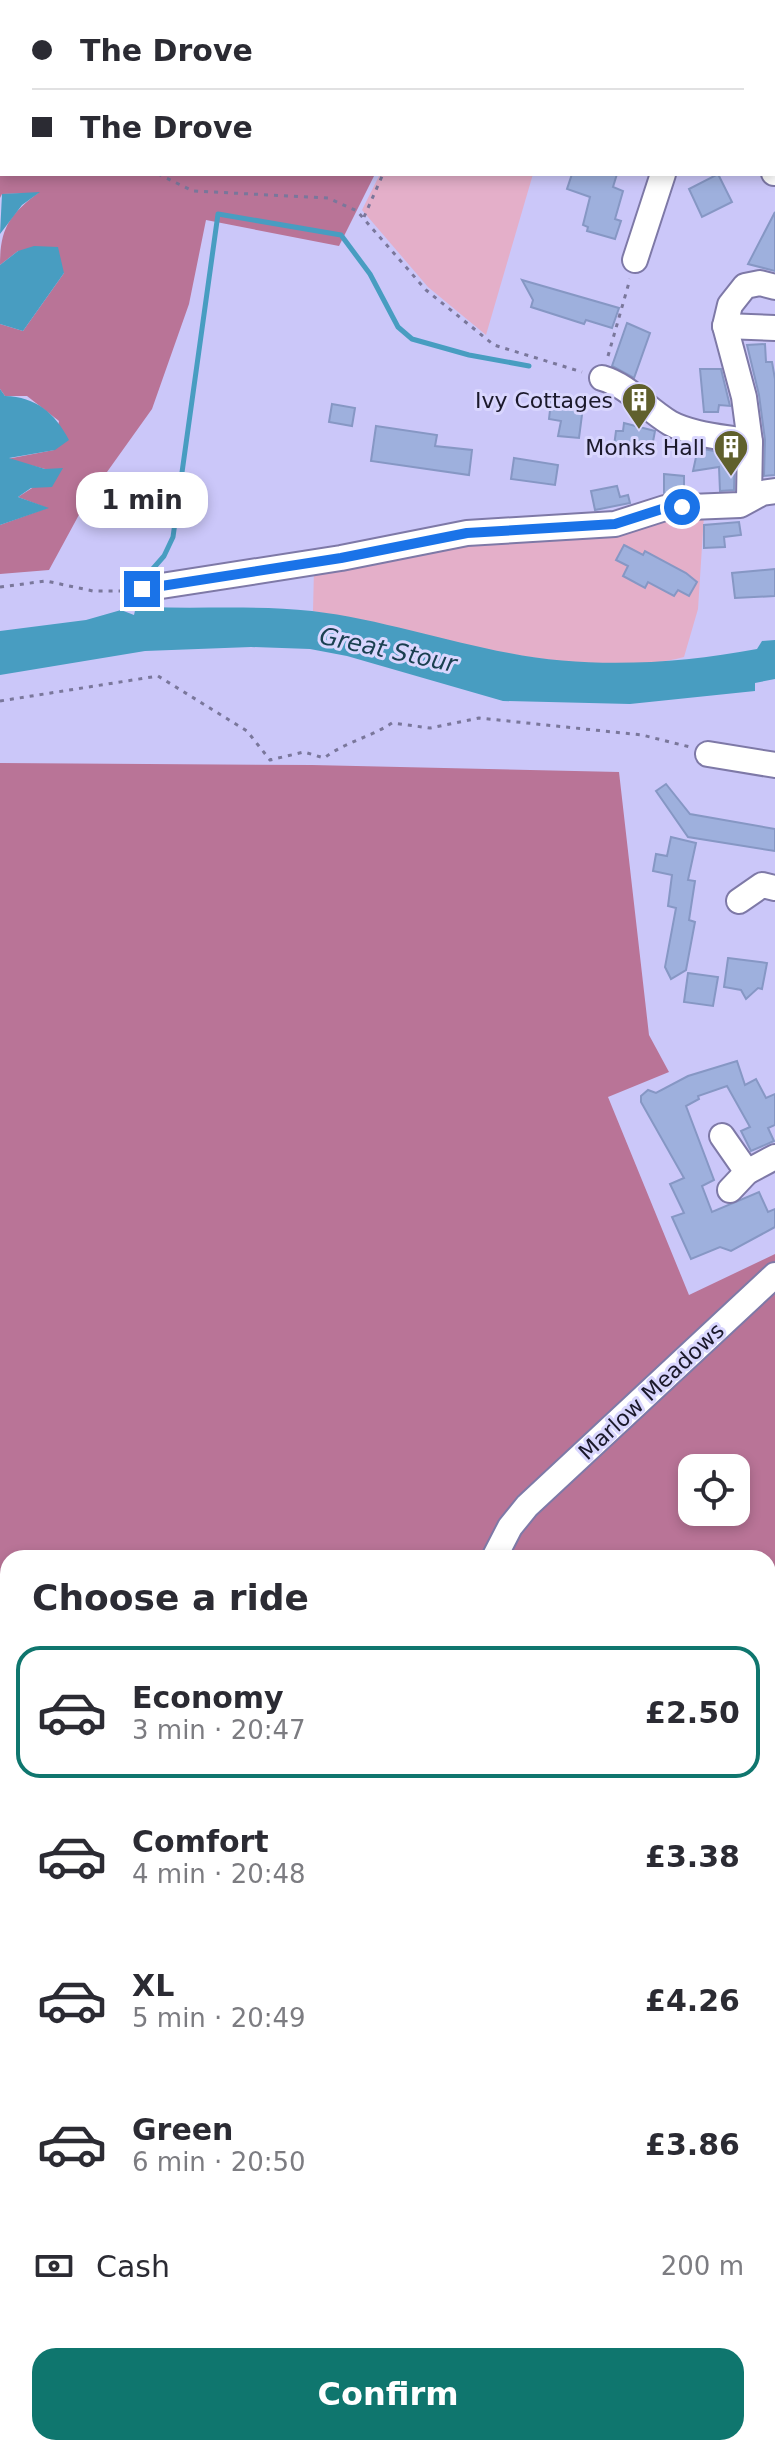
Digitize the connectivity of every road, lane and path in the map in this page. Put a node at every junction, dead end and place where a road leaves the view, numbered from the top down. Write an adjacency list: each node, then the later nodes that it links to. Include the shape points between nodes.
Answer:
1 (162, 176): 4 (path, via 193,191 328,198)
2 (382, 176): 4 (path)
3 (662, 176): 5 (street)
4 (364, 217): 9 (path, via 426,290 494,345)
5 (635, 260): 9 (path)
6 (775, 287): 7 (street, via 745,286 730,305)
7 (725, 326): 8 (street); 10 (street)
8 (775, 328)
9 (602, 378): 10 (street, via 622,384 677,426)
10 (750, 442): 12 (street)
11 (775, 491): 12 (street)
12 (744, 502): 14 (street, via 665,508 615,524 467,533)
13 (0, 587): 14 (path, via 46,581 93,591)
14 (142, 589)
15 (0, 701): 16 (path, via 158,676 247,731 270,760 304,752 324,758 348,740 371,737 392,723 430,728 479,718 642,735)
16 (708, 754): 17 (street)
17 (775, 765)
18 (775, 888): 19 (street, via 762,885)
19 (739, 901)
20 (722, 1136): 22 (street)
21 (775, 1157): 22 (street)
22 (747, 1172): 23 (street)
23 (730, 1190)
24 (775, 1275): 25 (street, Marlow Meadows, via 527,1506)
25 (498, 1550)

